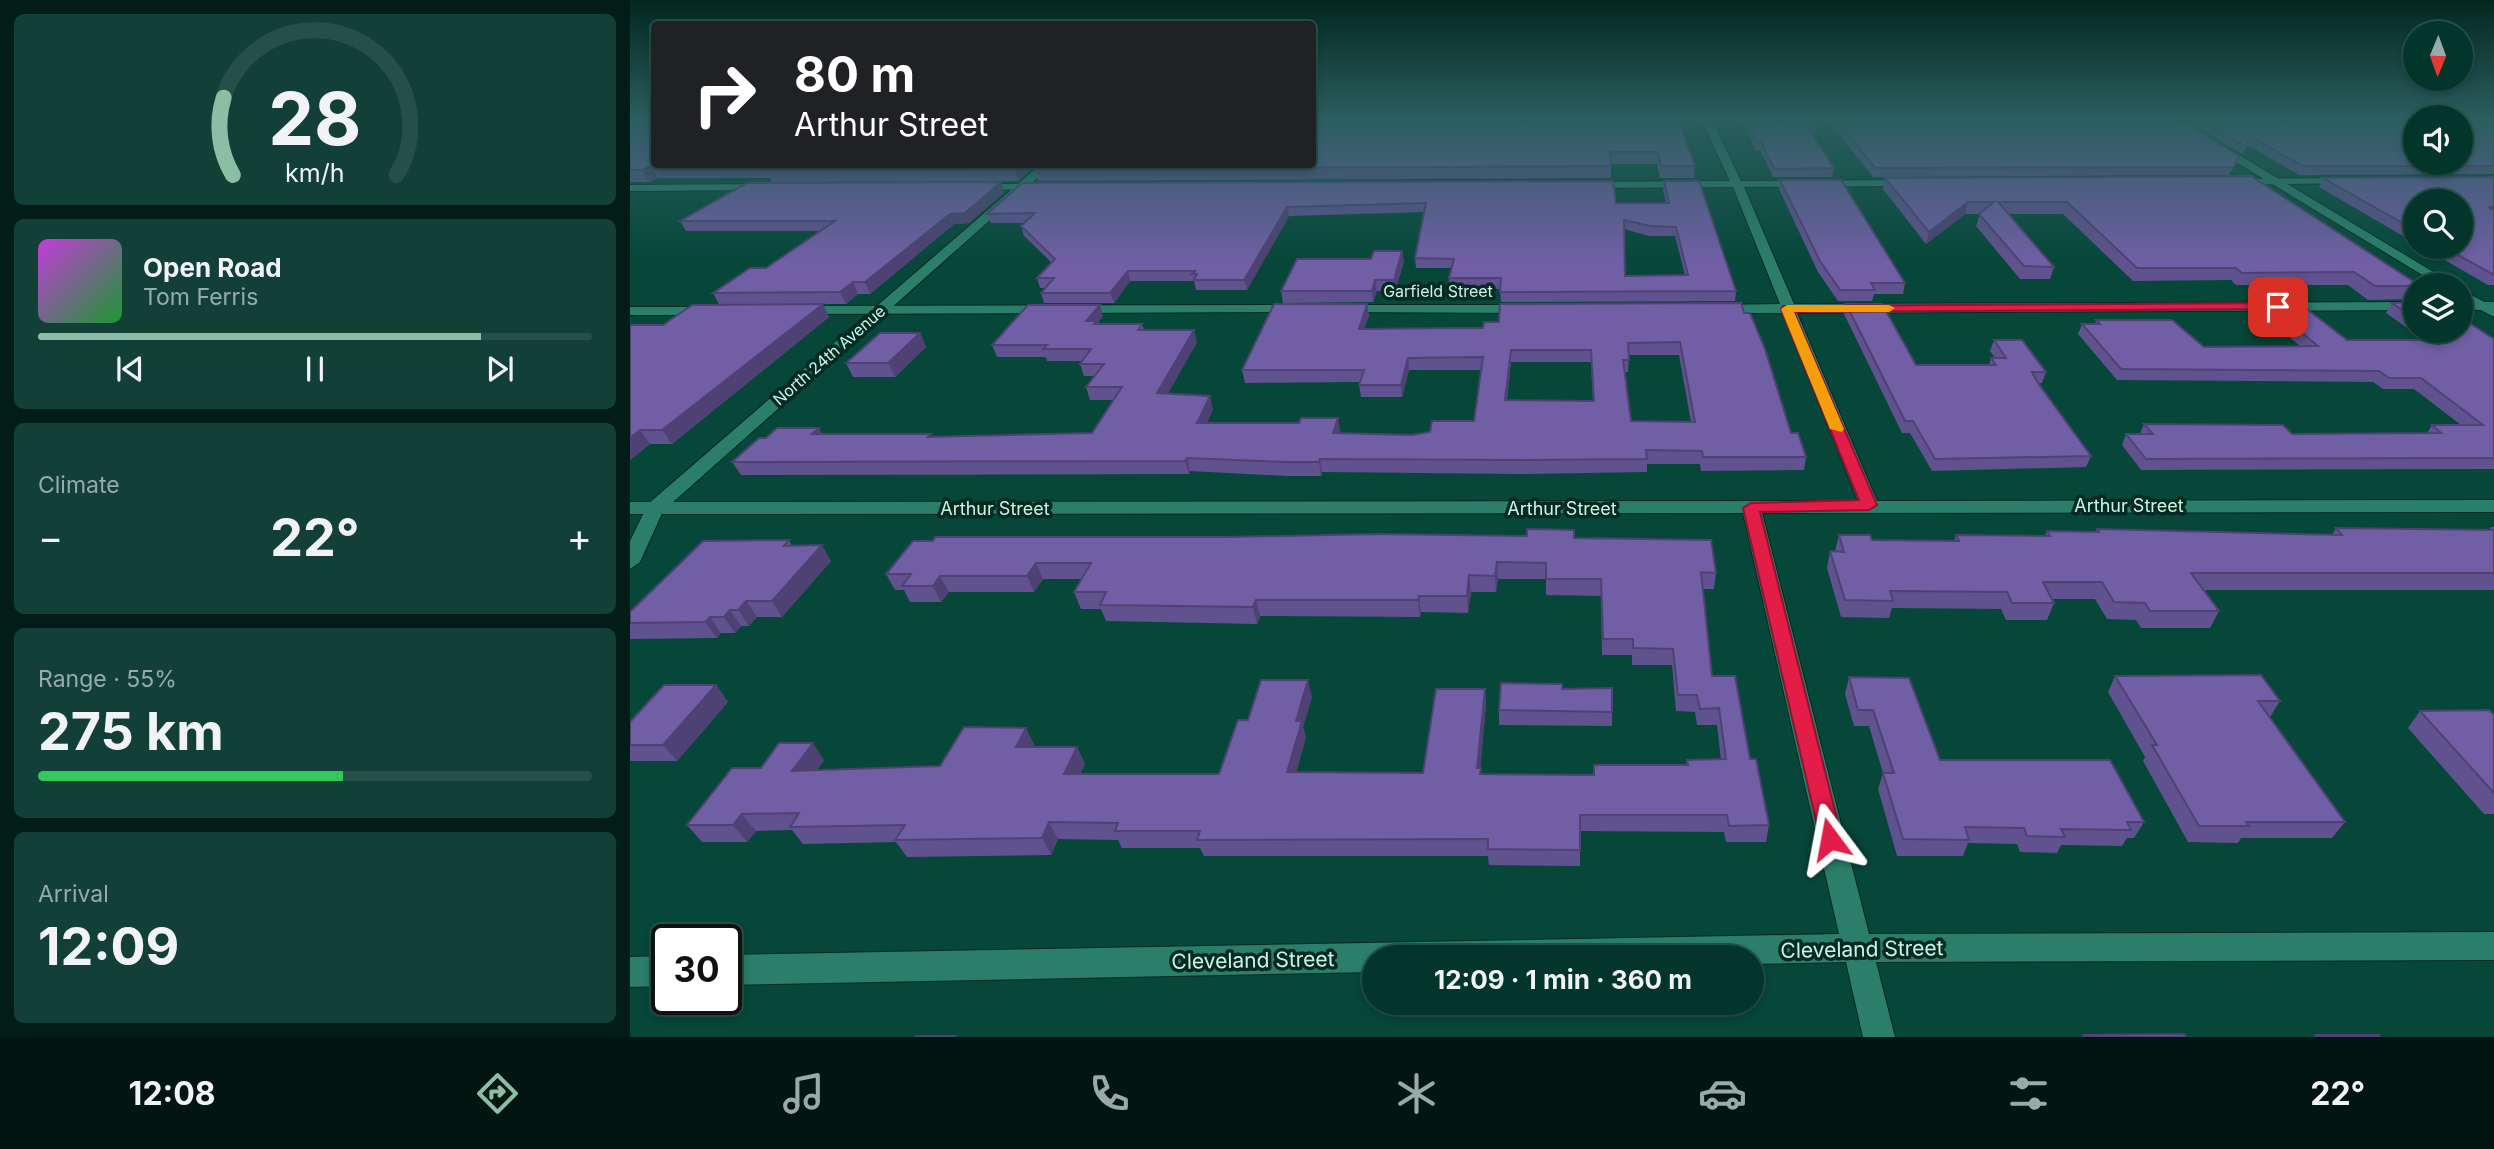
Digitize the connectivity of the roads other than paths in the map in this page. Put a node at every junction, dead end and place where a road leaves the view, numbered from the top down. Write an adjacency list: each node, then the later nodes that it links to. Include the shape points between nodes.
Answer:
1 (1728, 165): 8 (street)
2 (2248, 165): 4 (street)
3 (1043, 168): 12 (street, North 24th Avenue)
4 (2274, 181): 5 (street); 6 (street); 15 (street)
5 (2359, 181)
6 (2219, 182)
7 (1916, 183): 8 (street)
8 (1737, 184): 9 (street); 22 (street)
9 (1576, 185)
10 (774, 187): 14 (street)
11 (967, 187): 12 (street)
12 (1022, 187): 13 (street); 19 (street, North 24th Avenue)
13 (1050, 187)
14 (630, 188)
15 (2428, 273)
16 (2473, 300): 18 (street)
17 (2403, 306): 22 (street)
18 (2490, 308)
19 (881, 309): 20 (street, Garfield Street); 23 (street, Garfield Street); 29 (street, North 24th Avenue)
20 (1536, 309)
21 (1703, 309): 22 (street)
22 (1787, 309): 26 (street)
23 (783, 310)
24 (630, 311): 25 (street)
25 (728, 311)
26 (1869, 505): 27 (street, Arthur Street); 30 (street, Arthur Street)
27 (2494, 506)
28 (630, 508): 29 (street, Arthur Street)
29 (655, 508): 30 (street, Arthur Street); 31 (street, North 24th Avenue)
30 (1751, 508): 33 (street)
31 (630, 562)
32 (2494, 946): 33 (street, Cleveland Street)
33 (1856, 948): 34 (street, Cleveland Street); 37 (street)
34 (742, 970)
35 (651, 971): 36 (street)
36 (630, 972)
37 (1879, 1037)

